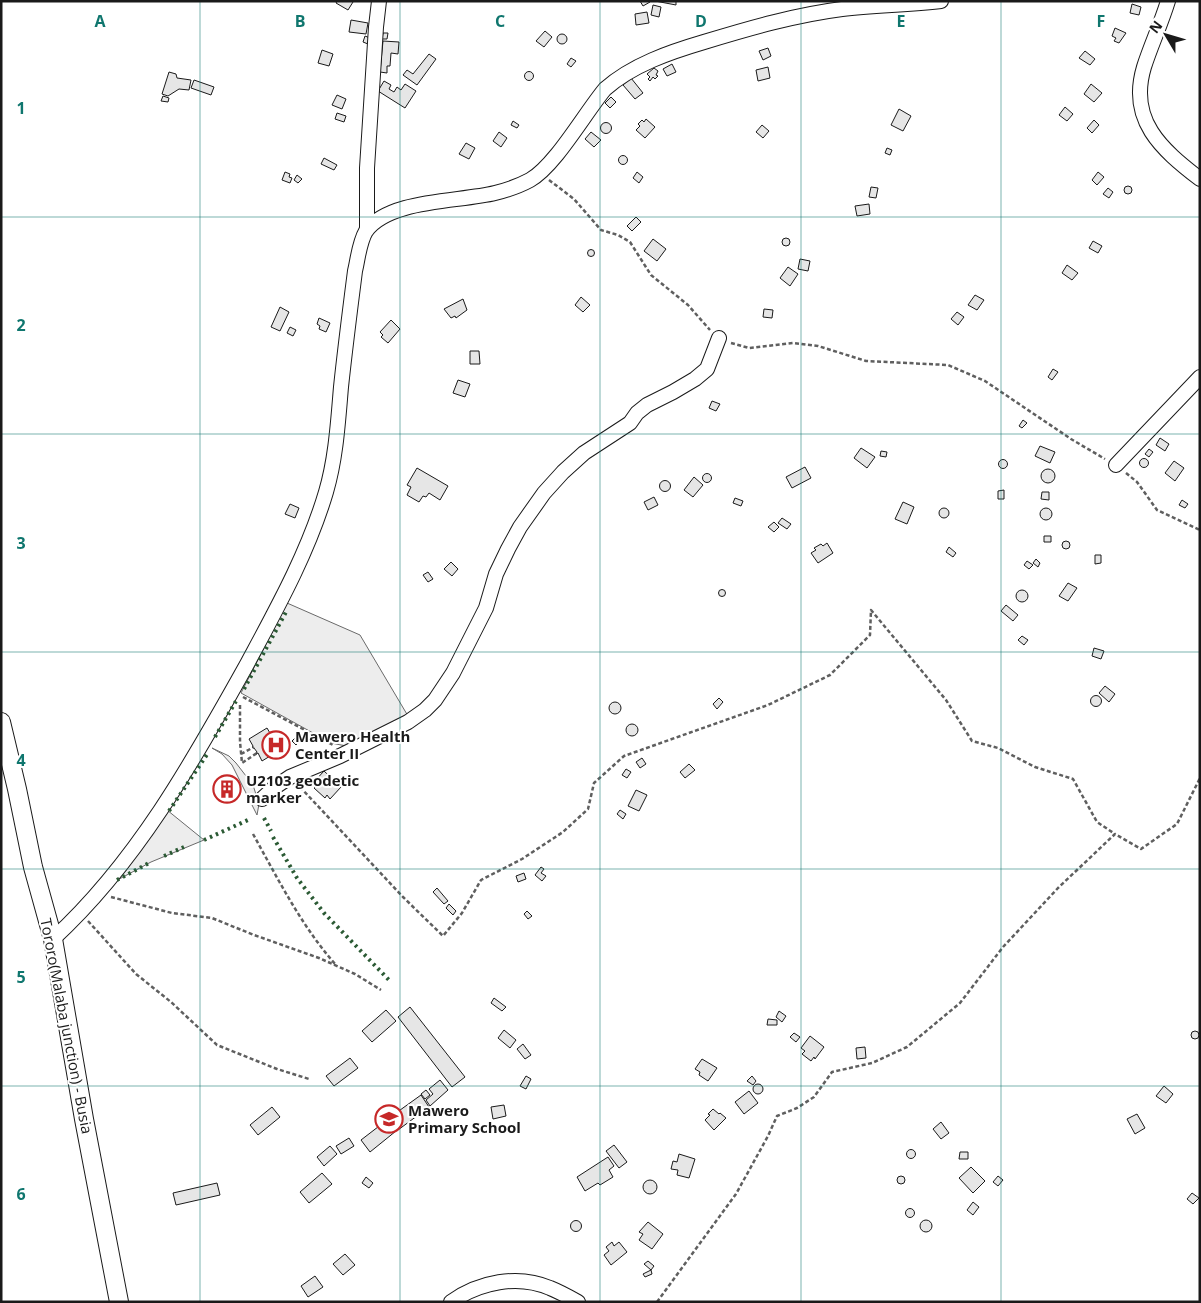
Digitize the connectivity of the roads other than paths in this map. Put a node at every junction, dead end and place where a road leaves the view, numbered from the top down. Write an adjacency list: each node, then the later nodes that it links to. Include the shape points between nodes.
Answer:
1 (379, 1): 5 (street, via 366,168)
2 (941, 1): 5 (street, via 842,9 769,22 654,60 605,89 550,162 518,186 494,194 392,212)
3 (1168, 1): 4 (street, via 1143,68 1139,92 1143,118 1160,144)
4 (1200, 179)
5 (367, 230): 11 (street, via 361,241 355,272 334,461 310,538 273,616 191,762 148,829 98,893)
6 (719, 338): 10 (street, via 707,369 647,405 630,423 584,453 544,493 508,549 496,574 486,608 453,673 435,700 408,722 290,777)
7 (1200, 377): 8 (street)
8 (1116, 465)
9 (1, 722): 11 (main road, Tororo(Malaba junction) - Busia, via 33,867)
10 (262, 799)
11 (53, 939): 12 (main road, Tororo(Malaba junction) - Busia)
12 (119, 1302)
13 (451, 1302): 14 (street, via 489,1283 517,1280 548,1287)
14 (578, 1302)

